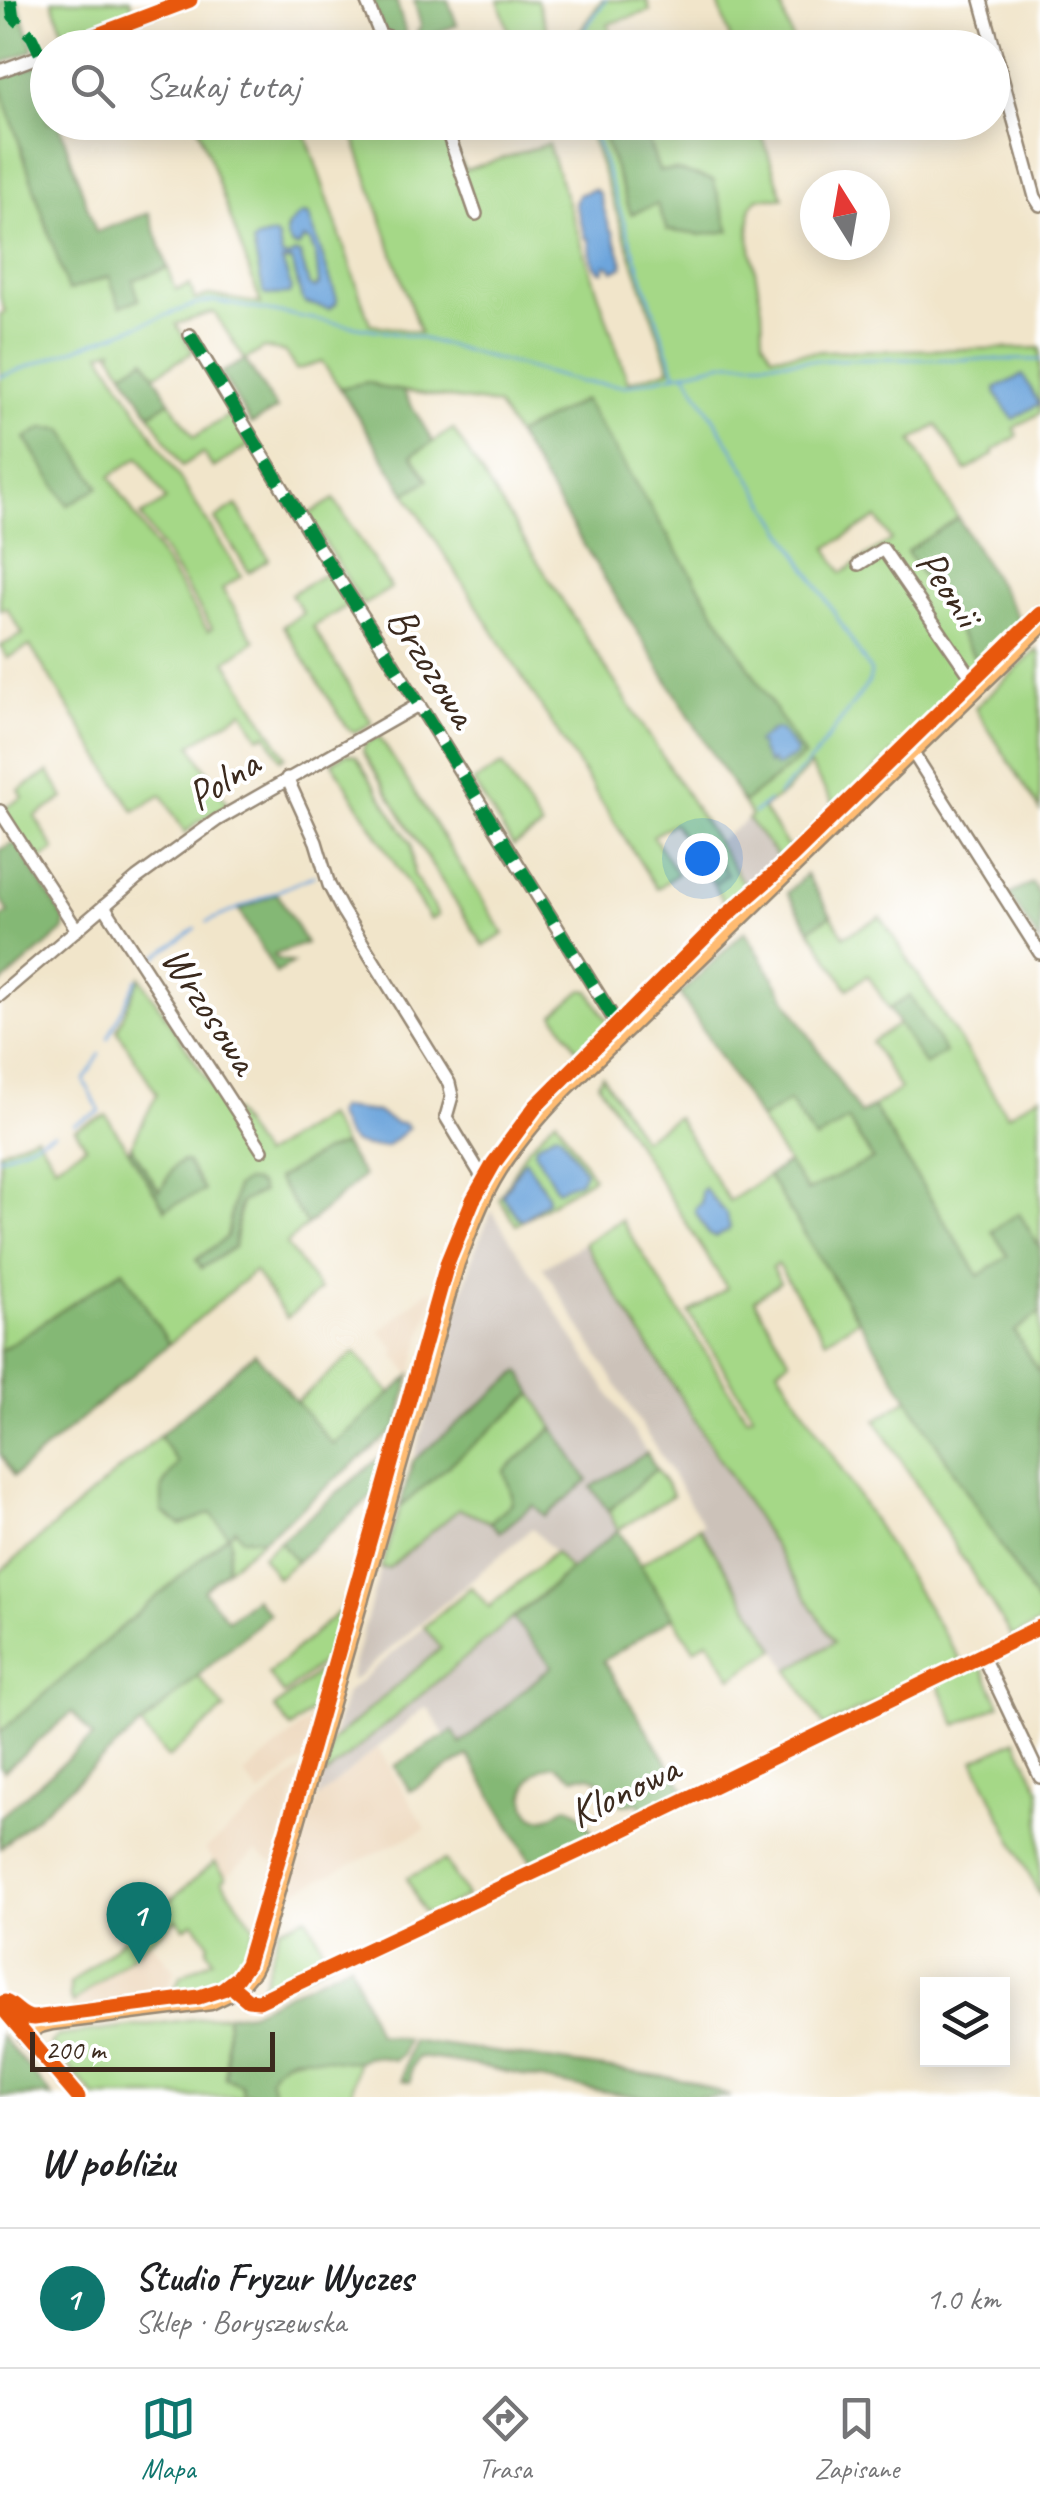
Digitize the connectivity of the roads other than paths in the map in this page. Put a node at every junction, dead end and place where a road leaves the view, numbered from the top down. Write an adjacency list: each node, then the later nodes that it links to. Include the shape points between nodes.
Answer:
1 (148, 0): 5 (street)
2 (190, 0): 5 (street)
3 (366, 0): 7 (street)
4 (981, 0): 8 (street)
5 (152, 14): 6 (street)
6 (110, 30)
7 (378, 30)
8 (989, 30)
9 (30, 60): 10 (street)
10 (0, 71)
11 (1010, 109): 13 (street)
12 (450, 140): 14 (street)
13 (1040, 205)
14 (476, 214)
15 (190, 335): 19 (street, Brzozowa)
16 (859, 564): 18 (street, Peonii, via 883,549)
17 (1040, 628): 18 (main road)
18 (978, 687): 20 (main road)
19 (418, 705): 21 (street, Polna); 27 (street, Brzozowa)
20 (912, 751): 25 (street); 27 (main road)
21 (287, 778): 23 (street, Polna, via 217,820); 29 (street, via 342,910 449,1083 446,1117)
22 (0, 811): 24 (street)
23 (104, 906): 24 (street, Polna); 28 (street, Wrzosowa)
24 (76, 930): 26 (street, Polna)
25 (1040, 953)
26 (0, 994)
27 (622, 1032): 29 (main road, via 546,1108)
28 (262, 1150)
29 (489, 1188): 33 (main road, via 457,1263 261,1949)
30 (1040, 1627): 31 (street, Klonowa)
31 (982, 1655): 32 (street); 33 (street, Klonowa, via 259,2001)
32 (1040, 1777)
33 (236, 1990): 35 (main road, via 198,2005 52,2022)
34 (0, 2005): 35 (street)
35 (24, 2034): 36 (main road)
36 (78, 2097)

